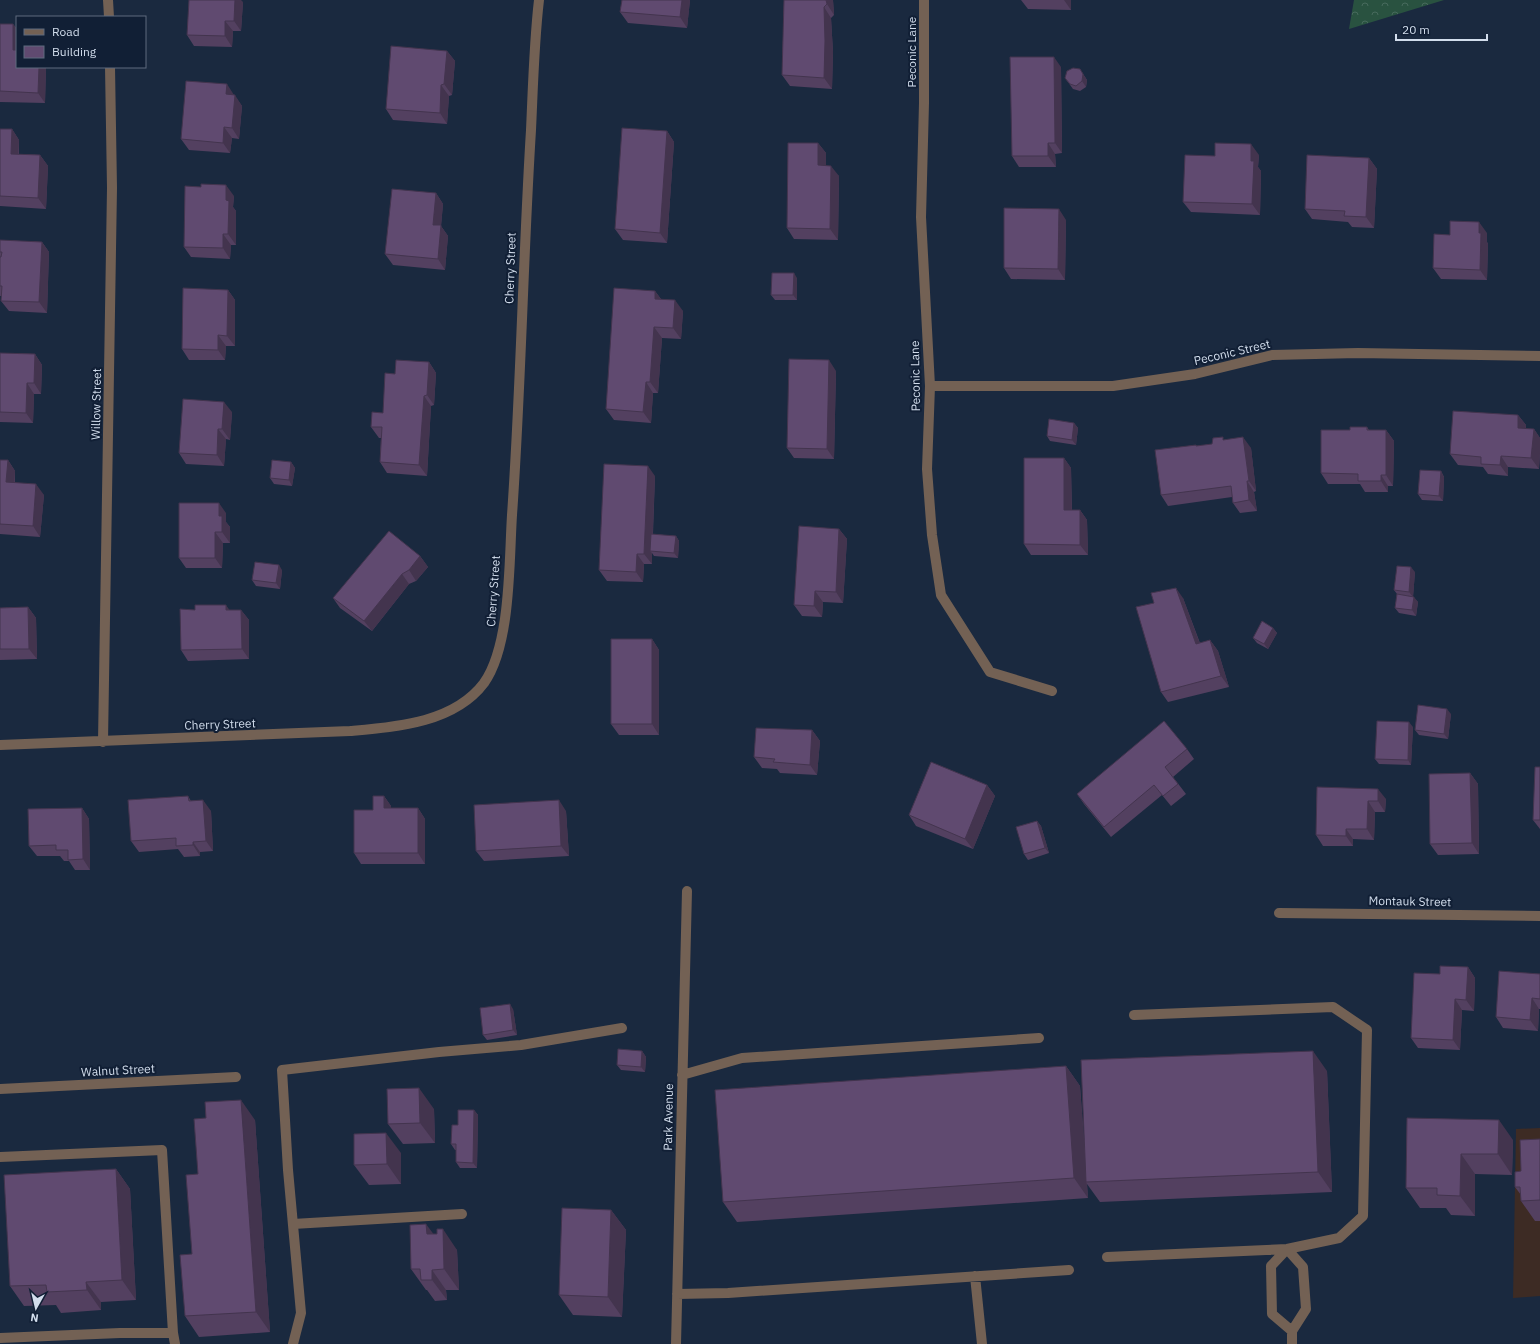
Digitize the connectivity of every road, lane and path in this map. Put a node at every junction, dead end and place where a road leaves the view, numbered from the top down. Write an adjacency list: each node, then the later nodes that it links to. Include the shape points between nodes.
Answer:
1 (108, 0): 4 (street)
2 (539, 0): 9 (street, Cherry Street, via 525,228 516,466 504,630 496,658 485,681 471,698 438,716 392,727)
3 (924, 0): 7 (street, Peconic Lane, via 921,218)
4 (109, 16)
5 (110, 68): 9 (street, Willow Street, via 112,188)
6 (1540, 356): 7 (street, Peconic Street, via 1358,353 1272,355 1195,374 1113,386)
7 (930, 386): 8 (street, Peconic Lane, via 927,469 932,535 941,596 990,672)
8 (1052, 691)
9 (103, 742): 10 (street, Cherry Street)
10 (0, 745)
11 (687, 891): 17 (street, Park Avenue)
12 (1279, 913): 13 (street, Montauk Street)
13 (1540, 916)
14 (1134, 1015): 23 (street, via 1333,1007 1367,1030 1363,1216 1339,1238)
15 (622, 1028): 22 (street, via 521,1045 282,1070)
16 (1039, 1038): 17 (street, via 742,1058)
17 (682, 1075): 27 (street, Park Avenue)
18 (236, 1077): 19 (street, Walnut Street)
19 (0, 1090)
20 (0, 1157): 29 (street, via 162,1150)
21 (462, 1214): 22 (street)
22 (293, 1224): 32 (street, via 301,1313)
23 (1287, 1249): 24 (street); 28 (street, via 1303,1267 1304,1274 1306,1310); 28 (street, via 1271,1266 1272,1314)
24 (1107, 1257)
25 (1069, 1270): 26 (street)
26 (975, 1276): 27 (street, via 728,1293); 34 (street)
27 (677, 1294): 33 (street, Park Avenue)
28 (1292, 1330): 35 (street)
29 (173, 1333): 30 (street); 31 (street)
30 (0, 1338)
31 (175, 1344)
32 (293, 1344)
33 (676, 1344)
34 (982, 1344)
35 (1292, 1344)

